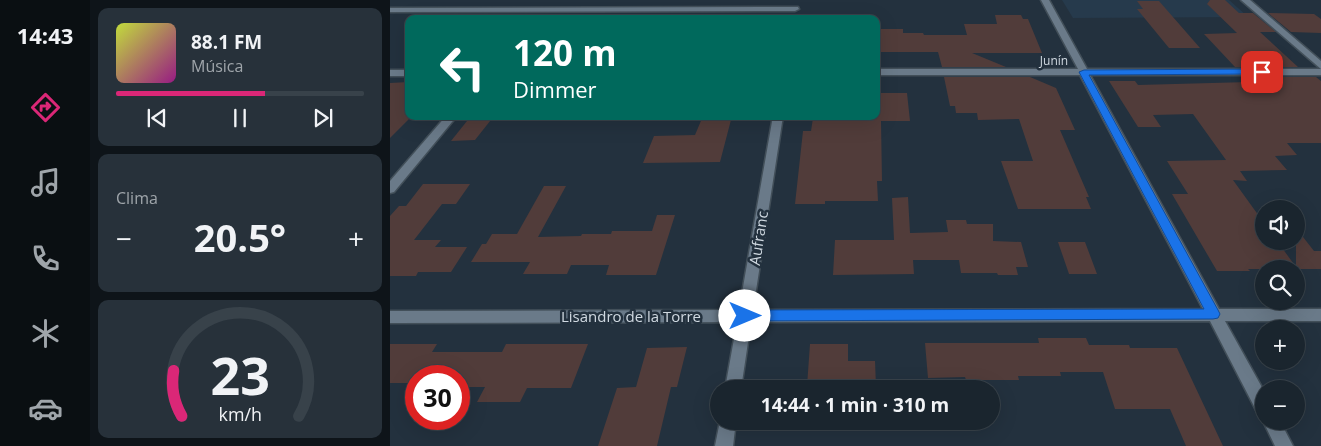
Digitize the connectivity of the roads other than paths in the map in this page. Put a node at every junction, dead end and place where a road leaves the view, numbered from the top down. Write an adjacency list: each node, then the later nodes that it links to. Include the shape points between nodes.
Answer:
1 (552, 0): 5 (street)
2 (797, 0): 6 (street)
3 (1045, 0): 12 (street)
4 (1245, 0): 10 (street)
5 (544, 9): 6 (street); 7 (street); 8 (street)
6 (795, 9): 9 (street)
7 (390, 10)
8 (539, 15)
9 (794, 15)
10 (1321, 66)
11 (880, 72): 12 (street, Junín)
12 (1084, 72): 13 (street, Junín); 19 (street)
13 (1321, 72)
14 (390, 73): 15 (street)
15 (405, 73)
16 (449, 120): 18 (street)
17 (777, 120): 21 (street, Aufranc)
18 (390, 189)
19 (1213, 314): 20 (street, Lisandro de la Torre); 21 (street, Lisandro de la Torre); 24 (street)
20 (1321, 315)
21 (745, 316): 22 (street, Lisandro de la Torre); 23 (street, Aufranc)
22 (390, 317)
23 (734, 380)
24 (1255, 391)
25 (727, 430): 27 (street)
26 (1276, 430): 28 (street)
27 (724, 446)
28 (1284, 446)

